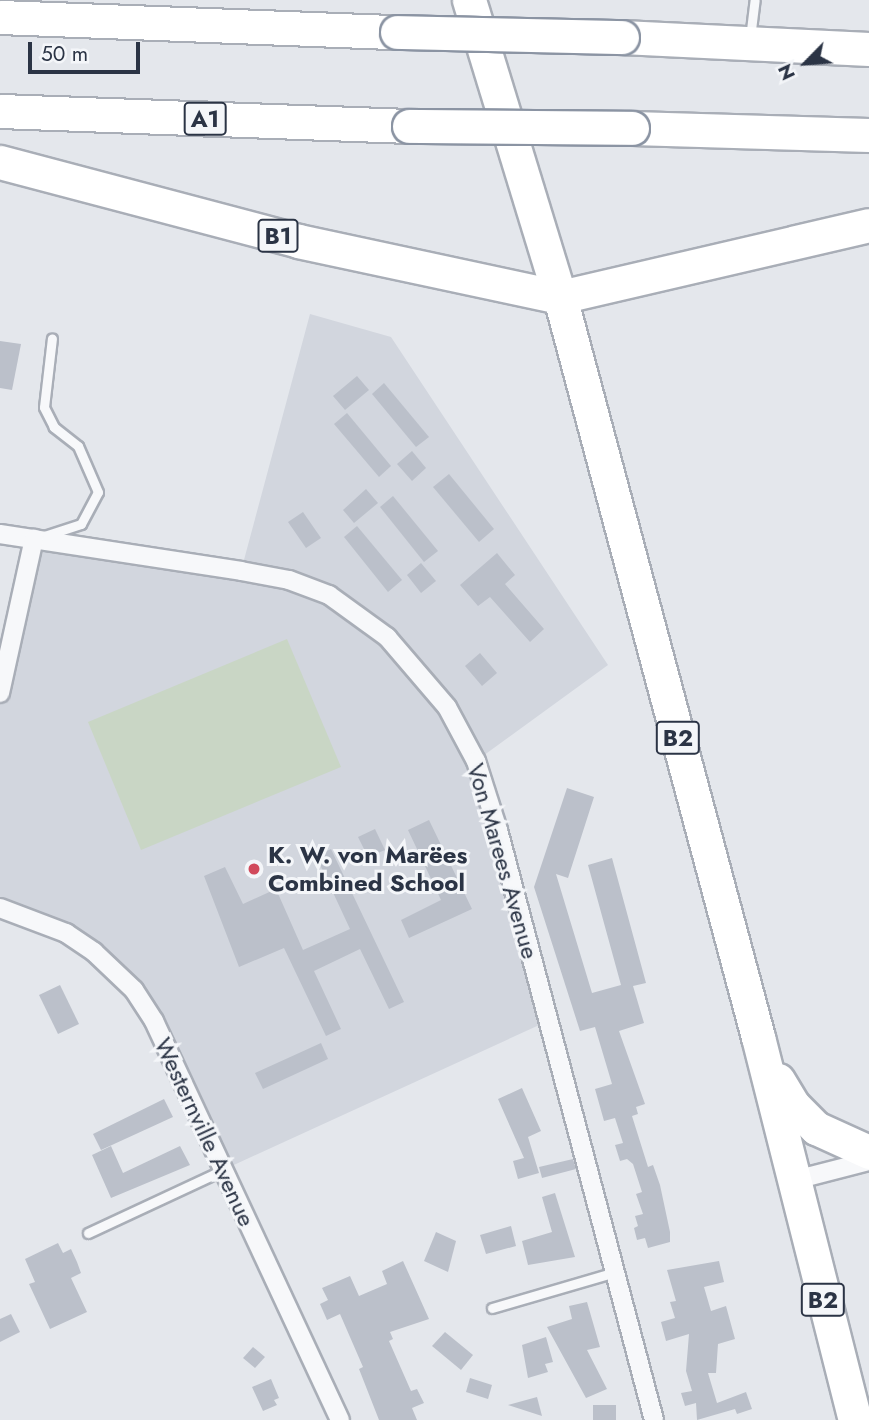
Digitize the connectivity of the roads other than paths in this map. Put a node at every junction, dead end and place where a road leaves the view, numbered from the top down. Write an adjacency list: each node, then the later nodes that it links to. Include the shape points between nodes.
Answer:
1 (469, 0): 10 (highway)
2 (485, 0): 10 (highway)
3 (755, 0): 5 (lane)
4 (0, 18): 5 (highway, bridge)
5 (749, 43): 6 (highway)
6 (869, 49)
7 (0, 111): 8 (highway, A1, bridge, via 409,126)
8 (869, 135)
9 (0, 162): 12 (highway, B1, via 298,241)
10 (530, 207): 12 (highway)
11 (869, 225): 12 (highway)
12 (560, 297): 18 (highway, B2)
13 (52, 338): 15 (lane, via 44,407 54,426 78,446 98,492 81,524)
14 (0, 534): 15 (street, Von Marees Avenue)
15 (34, 539): 16 (street); 24 (street, Von Marees Avenue, via 289,580 330,595 387,636 447,707 476,761 498,830)
16 (0, 693)
17 (0, 908): 21 (street, Westernville Avenue, via 66,933 94,951 134,990)
18 (758, 1037): 19 (highway, via 800,1114 826,1134); 22 (highway, B2)
19 (869, 1152)
20 (869, 1161): 22 (street)
21 (223, 1170): 23 (lane); 27 (street, Westernville Avenue)
22 (795, 1180): 26 (highway, B2, via 817,1219); 29 (highway, B2)
23 (88, 1233)
24 (615, 1272): 25 (lane); 28 (street, Von Marees Avenue)
25 (492, 1308)
26 (869, 1397)
27 (340, 1420)
28 (654, 1420)
29 (855, 1420)

